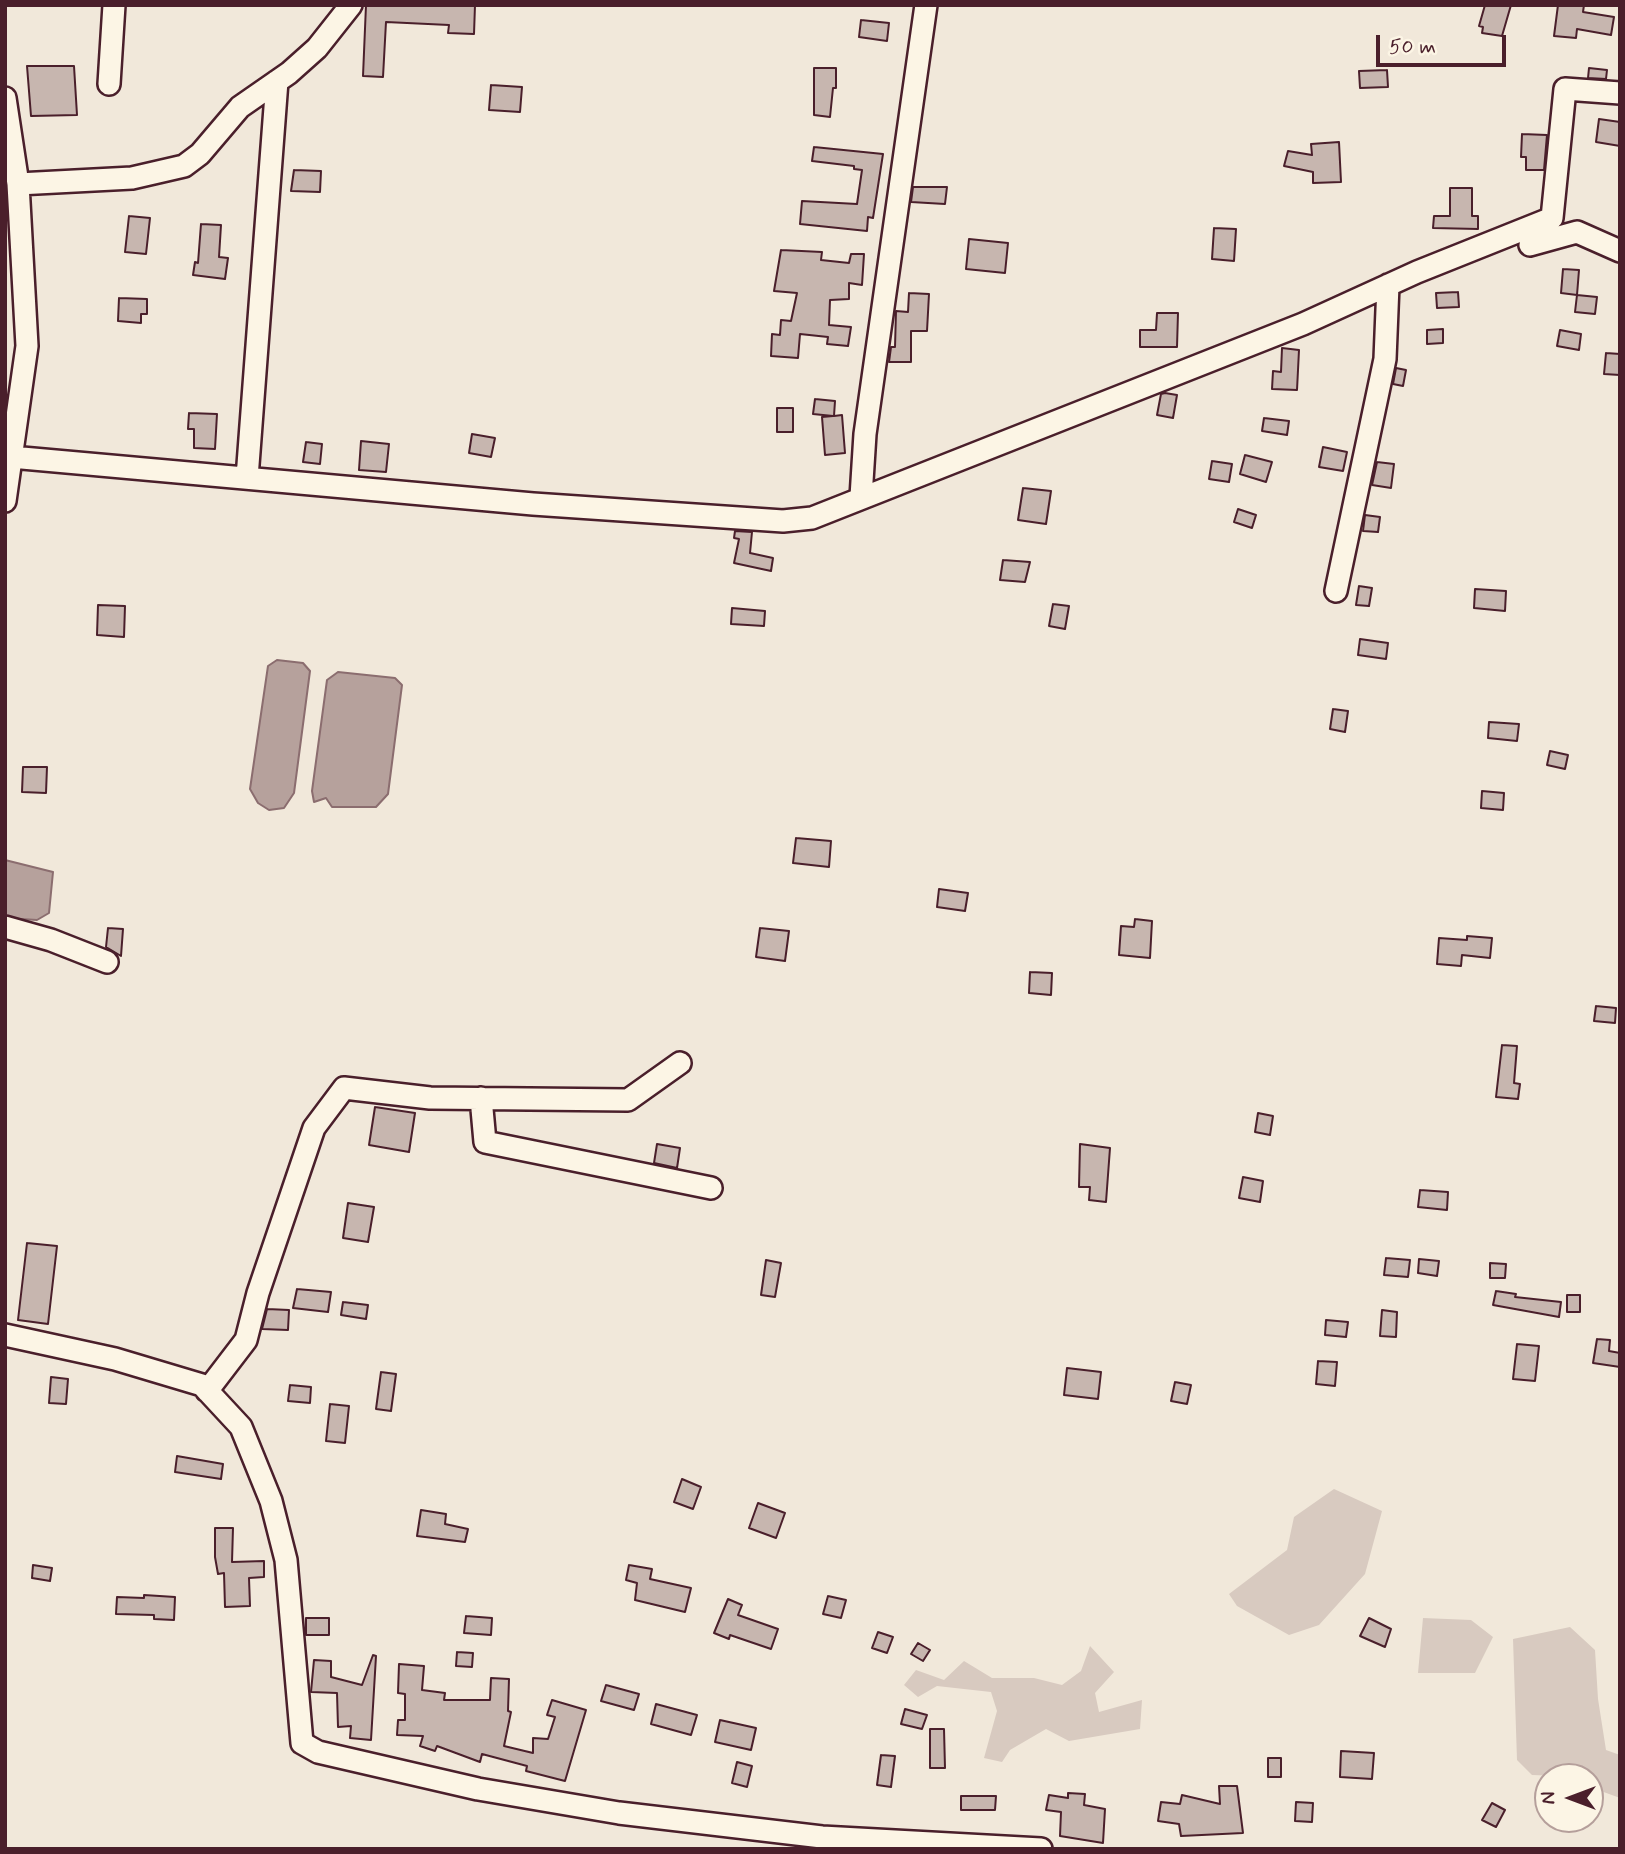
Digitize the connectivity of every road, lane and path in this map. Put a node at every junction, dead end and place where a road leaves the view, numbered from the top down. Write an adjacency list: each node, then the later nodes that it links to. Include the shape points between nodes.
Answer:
1 (114, 5): 5 (street)
2 (926, 5): 14 (street, via 865,434)
3 (343, 9): 4 (street, via 317,48)
4 (277, 81): 8 (street, via 240,107 184,166 132,178); 13 (street)
5 (109, 84)
6 (1620, 93): 11 (street, via 1565,89 1552,218)
7 (5, 97): 8 (street)
8 (13, 179): 12 (street, via 27,346)
9 (1531, 245): 10 (street, via 1577,232)
10 (1620, 251)
11 (1388, 285): 14 (street, via 1303,324); 16 (street, via 1385,359)
12 (11, 457): 13 (street); 15 (street)
13 (247, 478): 14 (street, via 783,521 812,518)
14 (861, 497)
15 (5, 501)
16 (1336, 591)
17 (5, 927): 18 (street)
18 (107, 962)
19 (680, 1063): 20 (street, via 628,1100)
20 (481, 1098): 21 (street, via 485,1142); 23 (street, via 430,1098 344,1088 314,1128 246,1340)
21 (711, 1188)
22 (5, 1335): 23 (street, via 115,1359 202,1385)
23 (207, 1391): 24 (street, via 242,1427 271,1501 286,1560 302,1743 318,1752 478,1789 619,1813 822,1838)
24 (1041, 1849)

